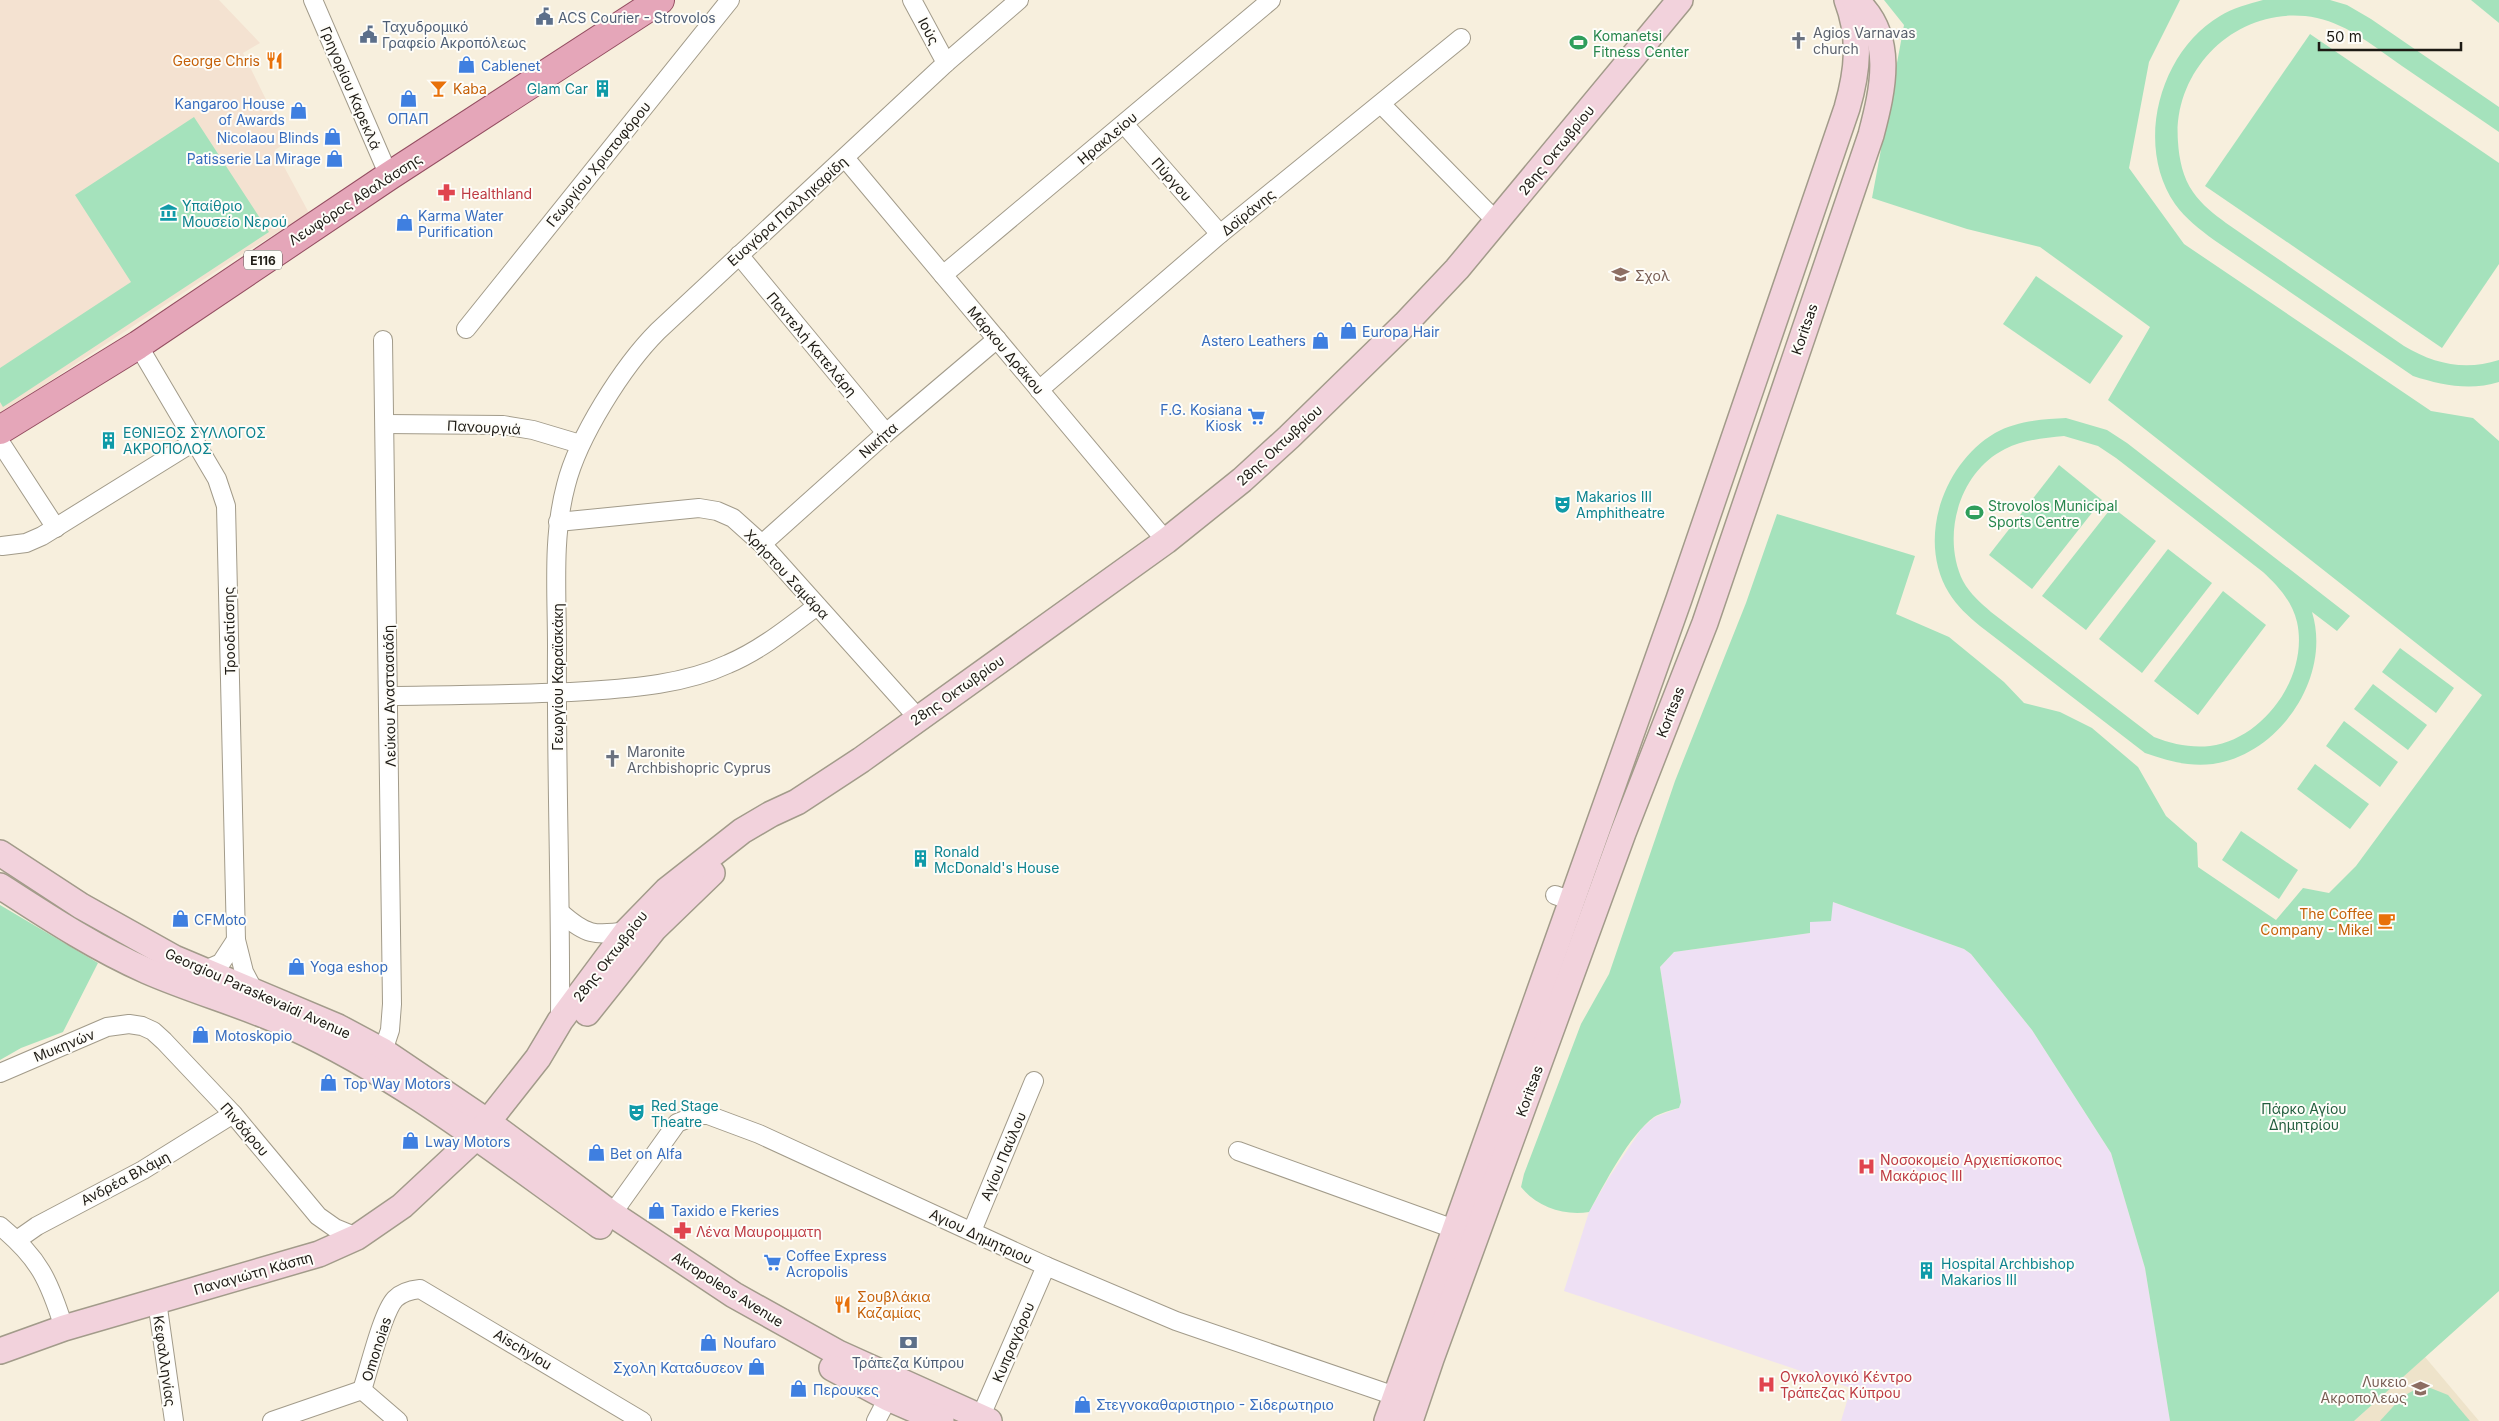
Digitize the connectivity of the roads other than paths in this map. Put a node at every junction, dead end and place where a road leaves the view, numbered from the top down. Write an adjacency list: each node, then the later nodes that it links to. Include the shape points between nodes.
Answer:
1 (660, 0): 15 (main road, Λεωφόρος Αθαλάσσης / E116)
2 (730, 0): 20 (street, Γεωργίου Χριστοφόρου)
3 (912, 0): 11 (street, Ιούς)
4 (1019, 0): 11 (street, Ευαγόρα Παλληκαρίδη)
5 (1271, 0): 13 (street, Ηρακλείου)
6 (1680, 0): 16 (street, 28ης Οκτωβρίου)
7 (1848, 0): 59 (street, Koritsas, via 1854,17 1858,64 1847,108 1682,590 1564,898)
8 (1855, 0): 79 (street, Koritsas, via 1873,22 1883,56 1884,77 1871,135 1705,623 1623,833)
9 (320, 2): 15 (street, Γρηγορίου Καρεκλά)
10 (1461, 38): 12 (street, Δοϊράνης)
11 (946, 63): 14 (street, Ευαγόρα Παλληκαρίδη)
12 (1381, 104): 16 (street); 17 (street, Δοϊράνης)
13 (1124, 124): 17 (street, Πύργου); 19 (street, Ηρακλείου)
14 (845, 158): 18 (street, Ευαγόρα Παλληκαρίδη); 19 (street, Μάρκου Δράκου)
15 (389, 176): 23 (main road, Λεωφόρος Αθαλάσσης / E116)
16 (1497, 222): 33 (street, 28ης Οκτωβρίου, via 1348,380 1242,480)
17 (1220, 234): 24 (street, Δοϊράνης)
18 (739, 255): 27 (street, Παντελή Κατελάρη); 30 (street, Ευαγόρα Παλληκαρίδη, via 638,353)
19 (943, 275): 22 (street, Μάρκου Δράκου)
20 (466, 329)
21 (383, 340): 25 (street, Λεύκου Αναστασιάδη)
22 (997, 340): 24 (street, Μάρκου Δράκου); 27 (street, Νικήτα)
23 (138, 345): 26 (main road, Λεωφόρος Αθαλάσσης / E116); 28 (street, Τροοδιτίσσης)
24 (1040, 390): 33 (street, Μάρκου Δράκου)
25 (385, 424): 30 (street, Πανουργιά, via 503,426 533,430); 38 (street, Λεύκου Αναστασιάδη)
26 (0, 430)
27 (886, 433): 34 (street, Νικήτα)
28 (195, 441): 32 (street); 45 (street, Τροοδιτίσσης, via 217,479 226,506)
29 (0, 442): 32 (street)
30 (580, 444): 31 (street, Γεωργίου Καραϊσκάκη, via 566,484)
31 (558, 522): 34 (street, Χρήστου Σαμάρα, via 699,508 733,518); 37 (street, Γεωργίου Καραϊσκάκη)
32 (56, 528): 35 (street, via 34,540)
33 (1166, 541): 39 (street, 28ης Οκτωβρίου)
34 (762, 544): 36 (street, Χρήστου Σαμάρα)
35 (2, 546)
36 (817, 606): 37 (street, via 766,643 728,665 640,687); 39 (street, Χρήστου Σαμάρα)
37 (556, 693): 38 (street); 43 (street, Γεωργίου Καραϊσκάκη)
38 (389, 696): 50 (street, Λεύκου Αναστασιάδη, via 392,1010)
39 (918, 718): 40 (street, 28ης Οκτωβρίου)
40 (797, 802): 44 (street, 28ης Οκτωβρίου, via 742,831 701,861); 51 (street, 28ης Οκτωβρίου, via 675,908 654,929 572,1031)
41 (0, 853): 46 (street, Georgiou Paraskevaidi Avenue, via 81,906)
42 (0, 886): 55 (street, Georgiou Paraskevaidi Avenue, via 113,955 170,981 291,1026)
43 (560, 913): 44 (street, via 577,927 596,935); 48 (street, Γεωργίου Καραϊσκάκη)
44 (627, 931): 48 (street, 28ης Οκτωβρίου)
45 (236, 940): 46 (street, via 221,963); 47 (street, Τροοδιτίσσης, via 244,972)
46 (203, 971): 47 (street, Georgiou Paraskevaidi Avenue)
47 (253, 989): 50 (street, Georgiou Paraskevaidi Avenue)
48 (560, 1020): 51 (street, 28ης Οκτωβρίου)
49 (129, 1024): 52 (street, Μυκηνών, via 107,1027); 54 (street, Πινδάρου, via 153,1031)
50 (383, 1051): 55 (street, Georgiou Paraskevaidi Avenue)
51 (538, 1058): 55 (street, 28ης Οκτωβρίου)
52 (0, 1073)
53 (1034, 1081): 60 (street, Αγίου Παύλου)
54 (233, 1114): 61 (street, Πινδάρου, via 318,1216 335,1228); 62 (street, Ανδρέα Βλάμη, via 143,1170 37,1226)
55 (482, 1130): 57 (street, Akropoleos Avenue); 61 (street, Παναγιώτη Κάσπη, via 408,1201); 70 (street, Akropoleos Avenue, via 670,1273 758,1328)
56 (1238, 1151): 59 (street)
57 (612, 1214): 60 (street, Αγιου Δημητριου, via 677,1122 708,1115 759,1134); 71 (street, Akropoleos Avenue, via 766,1314 838,1353)
58 (0, 1226): 62 (street)
59 (1454, 1229): 69 (street, Koritsas)
60 (972, 1231): 63 (street, Αγιου Δημητριου)
61 (357, 1237): 65 (street, Παναγιώτη Κάσπη, via 288,1264)
62 (17, 1240): 66 (street, via 43,1272)
63 (1046, 1266): 69 (street, Αγιου Δημητριου, via 1176,1321); 71 (street, Κυπραγόρου)
64 (400, 1294): 68 (street, Omonoias, via 389,1308); 75 (street, Aischylou, via 420,1289 428,1292)
65 (157, 1301): 66 (street, Παναγιώτη Κάσπη); 72 (street, Κεφαλληνίας)
66 (64, 1328): 67 (street, Παναγιώτη Κάσπη)
67 (0, 1351)
68 (362, 1390): 73 (street); 74 (street, Omonoias)
69 (1395, 1396): 78 (street, Koritsas)
70 (888, 1398): 76 (street); 77 (street, Akropoleos Avenue)
71 (984, 1420)
72 (174, 1421)
73 (272, 1421)
74 (398, 1421)
75 (642, 1421)
76 (876, 1421)
77 (940, 1421)
78 (1387, 1421)
79 (1410, 1421)

